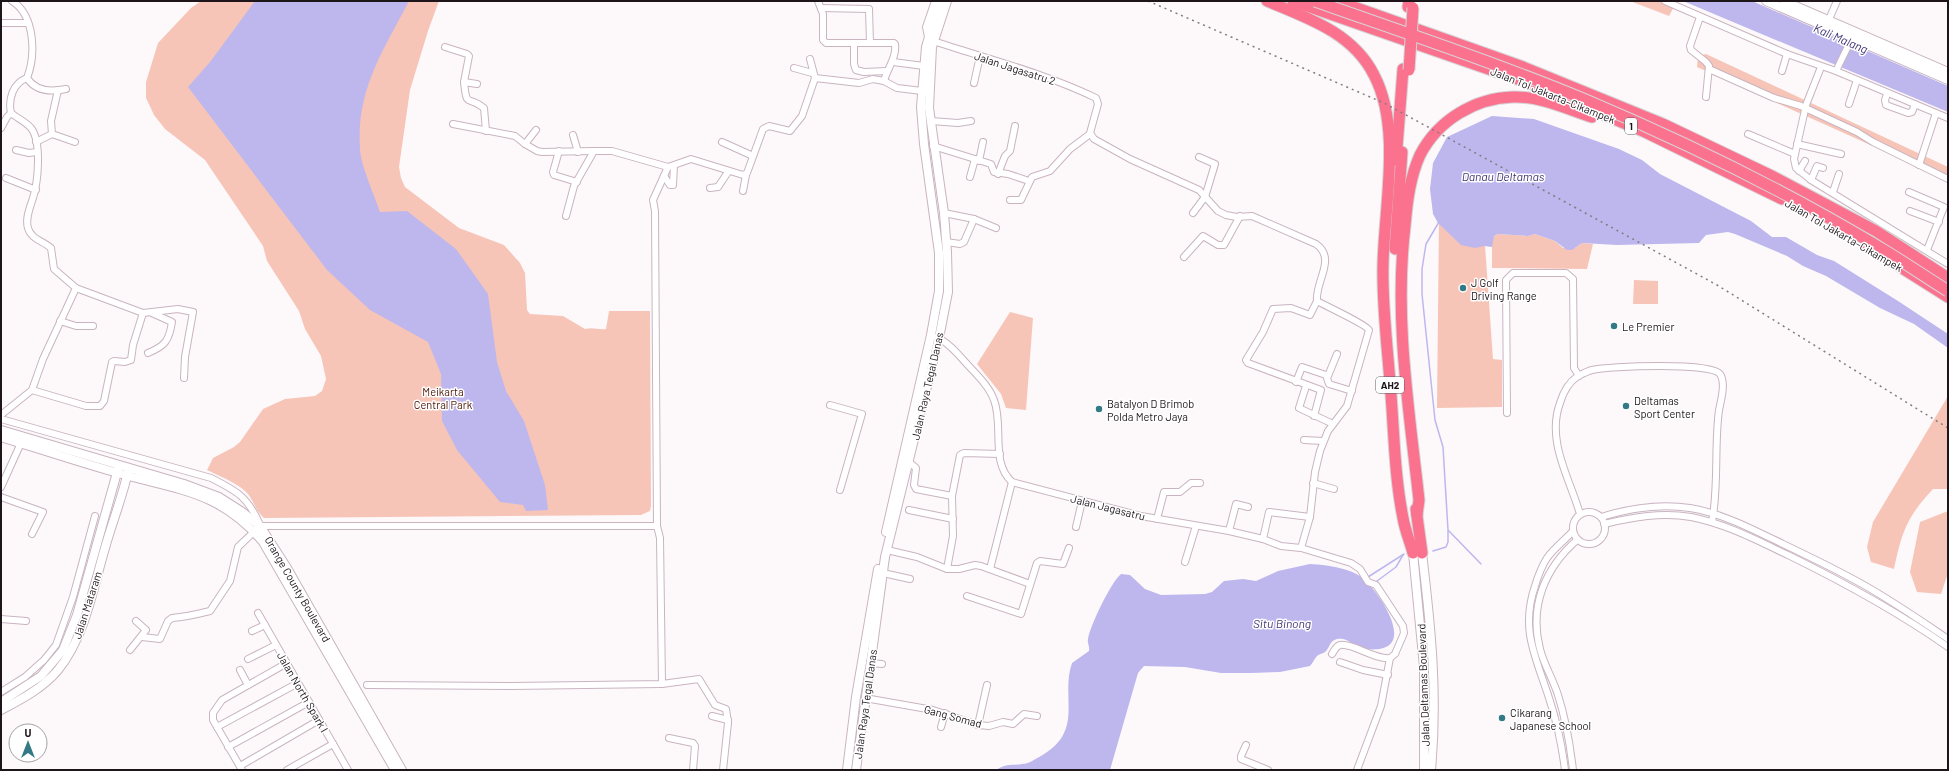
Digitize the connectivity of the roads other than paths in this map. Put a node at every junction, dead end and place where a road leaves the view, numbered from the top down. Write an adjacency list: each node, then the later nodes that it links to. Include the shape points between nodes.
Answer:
1 (12, 1): 42 (street, via 26,18 33,45 32,64)
2 (818, 1): 17 (street)
3 (935, 1): 22 (street, via 926,27)
4 (940, 1): 22 (street, Jalan Raya Tegal Danas)
5 (947, 1): 22 (street, Jalan Raya Tegal Danas)
6 (1267, 1): 117 (highway, via 1318,23 1338,35 1360,54 1374,75 1382,95 1388,123)
7 (1293, 1): 71 (highway, Jalan Tol Jakarta–Cikampek / 1, via 1526,82)
8 (1315, 1): 128 (highway, 1, bridge, via 1531,79 1694,149 1876,245)
9 (1327, 1): 126 (highway, 1, bridge, via 1585,96 1694,145 1876,240)
10 (1337, 1): 32 (highway, Jalan Tol Jakarta–Cikampek / 1)
11 (1358, 1): 32 (highway, via 1383,13 1510,59)
12 (1665, 1): 18 (street)
13 (1766, 1): 21 (street)
14 (1784, 1): 21 (street)
15 (1837, 1): 21 (street)
16 (1411, 4): 35 (highway)
17 (821, 8): 24 (street, via 824,42); 25 (street, via 870,9)
18 (1700, 17): 27 (street); 36 (street, via 1690,46 1691,50 1706,62)
19 (1, 23): 20 (street)
20 (26, 23)
21 (1827, 24): 23 (street); 40 (street)
22 (930, 39): 28 (street, Jalan Jagasatru 2); 31 (street, Jalan Raya Tegal Danas); 60 (street, Jalan Raya Tegal Danas)
23 (1851, 41): 37 (street); 44 (street)
24 (854, 43): 25 (street); 39 (street, via 856,70)
25 (870, 43): 30 (street, via 894,42 896,47)
26 (445, 47): 46 (street, via 468,54)
27 (1787, 54): 33 (street); 38 (street)
28 (980, 56): 47 (street); 68 (street, Jalan Jagasatru 2, via 1056,81 1096,98 1098,104)
29 (810, 59): 41 (street)
30 (893, 62): 31 (street); 39 (street)
31 (924, 66): 51 (street, Jalan Raya Tegal Danas)
32 (1523, 67): 125 (highway, Jalan Tol Jakarta–Cikampek / 1, via 1584,90 1702,141 1876,231)
33 (1821, 67): 37 (street); 56 (street)
34 (794, 68): 41 (street)
35 (1406, 69): 117 (highway); 178 (highway, AH2, via 1395,252 1396,332 1399,383)
36 (1709, 69): 53 (street); 56 (street)
37 (1838, 69): 43 (street)
38 (1782, 71)
39 (887, 72): 45 (street)
40 (1948, 72)
41 (814, 76): 45 (street, via 849,83 873,79); 86 (street, via 802,116 793,130 766,126)
42 (27, 78): 50 (street, via 37,88); 57 (street, via 14,87)
43 (1857, 80): 52 (street); 54 (street)
44 (1948, 80)
45 (884, 81): 51 (street, via 897,88)
46 (464, 82): 48 (street); 66 (street, via 467,100 484,108)
47 (974, 82)
48 (477, 84)
49 (66, 89): 50 (street)
50 (58, 90): 67 (street, via 51,121)
51 (922, 91): 135 (street, Jalan Raya Tegal Danas, via 924,144 940,274)
52 (1887, 94): 55 (street); 55 (street, via 1884,102 1892,107 1910,113)
53 (1706, 97)
54 (1848, 104)
55 (1914, 104): 58 (street)
56 (1805, 109): 77 (street); 90 (street, via 1857,132)
57 (11, 113): 64 (street); 72 (street, via 30,127)
58 (1936, 114): 59 (street); 90 (street)
59 (1948, 118)
60 (931, 121): 61 (street); 78 (street, Jalan Raya Tegal Danas)
61 (971, 121)
62 (453, 124): 66 (street)
63 (1015, 126): 95 (street, via 1010,151 1005,156)
64 (1, 128)
65 (536, 130): 76 (street)
66 (486, 132): 76 (street, via 515,136)
67 (52, 134): 72 (street); 73 (street)
68 (1090, 134): 104 (street, via 1051,170 1033,176); 110 (street, via 1130,159 1199,190)
69 (1748, 134): 84 (street)
70 (572, 135): 83 (street)
71 (1654, 137): 129 (highway, Jalan Tol Jakarta–Cikampek / 1, via 1817,217); 178 (highway, via 1544,101 1514,97 1488,100 1466,109 1447,122 1428,142 1417,164 1409,194 1400,276 1407,407 1419,500)
72 (36, 142): 82 (street)
73 (75, 142)
74 (722, 142): 86 (street)
75 (983, 142): 88 (street)
76 (526, 144): 80 (street, via 537,151)
77 (1797, 144): 84 (street); 85 (street)
78 (933, 146): 88 (street); 114 (street, Jalan Raya Tegal Danas)
79 (16, 150): 82 (street)
80 (559, 151): 83 (street); 103 (street, via 554,175)
81 (594, 151): 83 (street); 91 (street, via 612,151); 103 (street)
82 (37, 152): 106 (street)
83 (578, 152)
84 (1795, 154): 93 (street, via 1794,166)
85 (1841, 154)
86 (753, 156): 97 (street)
87 (1199, 157): 110 (street, via 1215,164)
88 (977, 160): 95 (street, via 991,164 994,172); 99 (street)
89 (1805, 161): 93 (street)
90 (1919, 165): 101 (street)
91 (671, 167): 94 (street, via 691,159); 98 (street); 98 (street, via 673,185 670,185)
92 (1823, 168): 102 (street, via 1817,166)
93 (1799, 171): 102 (street)
94 (728, 172): 97 (street); 105 (street, via 718,187)
95 (998, 174): 104 (street, via 1008,174)
96 (1839, 174): 108 (street)
97 (746, 175): 107 (street)
98 (664, 176): 186 (street, via 652,200 655,211)
99 (970, 177)
100 (6, 178): 106 (street)
101 (1948, 179)
102 (1811, 180): 108 (street)
103 (577, 182): 115 (street)
104 (1029, 182): 111 (street, via 1022,199)
105 (710, 188)
106 (36, 190): 127 (street, via 28,216 28,229 35,238 51,248 54,269)
107 (743, 191)
108 (1833, 192): 122 (street)
109 (1909, 192): 119 (street, via 1944,207)
110 (1205, 198): 113 (street); 116 (street, via 1218,211 1230,216)
111 (1010, 200)
112 (1910, 211): 119 (street)
113 (1193, 213)
114 (944, 214): 118 (street); 121 (street, Jalan Raya Tegal Danas)
115 (566, 216)
116 (1240, 216): 123 (street, via 1224,245 1218,245 1203,236); 130 (street, via 1252,216 1321,247 1326,261)
117 (1388, 216): 197 (highway, AH2, via 1383,266 1385,330 1394,433 1403,518)
118 (974, 218): 120 (street); 121 (street, via 964,242)
119 (1939, 222): 122 (street)
120 (996, 228)
121 (946, 242): 136 (street, Jalan Raya Tegal Danas, via 948,292)
122 (1927, 250): 124 (street)
123 (1184, 257)
124 (1948, 264)
125 (1948, 278)
126 (1948, 285)
127 (76, 288): 132 (street); 133 (street)
128 (1948, 291)
129 (1948, 297)
130 (1317, 301): 142 (street, via 1309,315 1291,308 1272,309 1263,332 1246,360); 145 (street, via 1369,328)
131 (151, 312): 132 (street); 137 (street, via 172,322 166,342 162,347); 141 (street, via 178,309 193,312)
132 (143, 313): 144 (street, via 131,360 112,362 104,401 100,406 86,406)
133 (60, 321): 134 (street, via 76,326); 144 (street)
134 (93, 326)
135 (931, 335): 136 (street); 198 (street, Jalan Raya Tegal Danas)
136 (939, 338): 157 (street, via 961,358 990,392 997,409); 158 (street, Jalan Raya Tegal Danas)
137 (148, 353)
138 (1337, 354): 139 (street)
139 (1328, 376): 142 (street, via 1301,367); 145 (street, via 1329,384)
140 (1579, 376): 147 (street, via 1574,368 1573,279 1566,274 1513,273 1506,280); 176 (street, via 1568,386 1560,402 1557,432 1561,462); 177 (street, via 1591,370 1604,368 1645,366 1694,366 1719,372 1722,383)
141 (184, 378)
142 (1296, 382): 143 (street)
143 (1306, 386): 149 (street, via 1298,407); 149 (street, via 1321,391)
144 (32, 390): 148 (street)
145 (1352, 392): 151 (street, via 1343,412)
146 (830, 404): 170 (street, via 862,414)
147 (1507, 413)
148 (1, 415)
149 (1314, 416): 151 (street)
150 (1, 419): 189 (street, via 211,478 234,490 246,500)
151 (1333, 424): 155 (street)
152 (1, 430): 160 (street, Orange County Boulevard)
153 (1, 437): 156 (street, Orange County Boulevard)
154 (1304, 440): 155 (street)
155 (1323, 442): 165 (street)
156 (21, 443): 159 (street, Orange County Boulevard); 166 (street)
157 (1000, 454): 163 (street, via 1003,471); 171 (street, via 962,453)
158 (909, 462): 171 (street, via 916,468 916,489); 198 (street, Jalan Raya Tegal Danas)
159 (105, 469): 160 (street, Orange County Boulevard); 167 (street)
160 (118, 470): 161 (street, Orange County Boulevard); 167 (street, Jalan Mataram)
161 (128, 472): 162 (street, Orange County Boulevard); 168 (street, Jalan Mataram); 189 (street, Orange County Boulevard, via 184,484 220,497 242,511)
162 (139, 479): 168 (street); 189 (street, Orange County Boulevard, via 182,489 217,503)
163 (1012, 482): 173 (street, Jalan Jagasatru); 201 (street)
164 (1200, 483): 183 (street, via 1191,483 1180,492 1164,492)
165 (1313, 484): 169 (street); 180 (street)
166 (1, 487)
167 (113, 487): 168 (street); 218 (street, Jalan Mataram, via 77,615)
168 (123, 489): 238 (street, Jalan Mataram, via 83,621 69,654 47,681 31,694)
169 (1334, 489)
170 (840, 490)
171 (952, 496): 182 (street)
172 (1, 497): 192 (street, via 43,512)
173 (1082, 501): 183 (street, Jalan Jagasatru); 188 (street)
174 (1248, 507): 190 (street, via 1236,504)
175 (909, 510): 182 (street)
176 (1580, 514): 181 (street, via 1593,512); 191 (street, via 1574,521)
177 (1713, 514): 181 (street, via 1676,506 1645,506); 184 (street); 203 (street, via 1760,533)
178 (1417, 515): 197 (highway, AH2)
179 (95, 516): 218 (street)
180 (1310, 517): 193 (street, via 1269,512); 196 (street)
181 (1601, 518): 185 (street)
182 (953, 519): 200 (street)
183 (1157, 519): 187 (street, Jalan Jagasatru)
184 (1712, 522): 185 (street, via 1669,515 1647,516); 206 (street, via 1753,538)
185 (1604, 524): 194 (street, via 1604,534 1597,542 1587,544)
186 (657, 526): 189 (street); 230 (street, via 660,538)
187 (1196, 526): 190 (street, Jalan Jagasatru); 199 (street)
188 (1076, 527)
189 (257, 529): 214 (street, via 238,547 230,581 210,611 172,618 160,639); 256 (street, Orange County Boulevard); 257 (street, Orange County Boulevard, via 279,554)
190 (1229, 531): 193 (street, Jalan Jagasatru)
191 (1573, 531): 194 (street); 266 (street, via 1547,558 1534,590 1528,616 1532,650 1557,724)
192 (32, 534)
193 (1263, 539): 196 (street, Jalan Jagasatru, via 1281,546)
194 (1577, 540): 267 (street, via 1566,549 1551,570 1540,598 1537,615 1540,650 1566,722)
195 (1068, 548): 205 (street, via 1063,564 1040,561 1037,563)
196 (1301, 548): 221 (street, Jalan Jagasatru, via 1351,563 1360,569 1368,582 1376,585 1403,626 1404,633 1395,654)
197 (1418, 553): 252 (street, Jalan Deltamas Boulevard / AH2, via 1434,667)
198 (884, 555): 200 (street, via 917,557); 202 (street, Jalan Raya Tegal Danas); 251 (street, Jalan Raya Tegal Danas, via 856,697)
199 (1185, 562)
200 (948, 569): 201 (street, via 975,566)
201 (990, 569): 205 (street)
202 (883, 573): 204 (street); 225 (street, Jalan Raya Tegal Danas)
203 (1852, 578): 206 (street); 215 (street)
204 (910, 579)
205 (1030, 584): 207 (street, via 1022,612 1019,614)
206 (1849, 585): 217 (street)
207 (967, 596)
208 (258, 613): 212 (street, Jalan North Spark I)
209 (1, 619): 210 (street)
210 (26, 621)
211 (136, 621): 214 (street, via 146,630)
212 (264, 625): 213 (street); 216 (street, Jalan North Spark I)
213 (252, 631)
214 (142, 637): 219 (street)
215 (1948, 640)
216 (276, 645): 222 (street); 224 (street, Jalan North Spark I)
217 (1948, 647)
218 (60, 648): 234 (street, via 26,677); 236 (street, Jalan Mataram, via 41,676)
219 (130, 650)
220 (1332, 654): 221 (street, via 1342,645)
221 (1390, 658): 228 (street)
222 (248, 659)
223 (1340, 662): 228 (street, via 1363,670)
224 (287, 663): 229 (street, Jalan North Spark I); 231 (street)
225 (870, 663): 226 (street); 235 (street, Jalan Raya Tegal Danas)
226 (882, 664)
227 (240, 670): 231 (street)
228 (1388, 674): 263 (street, via 1382,706)
229 (298, 683): 237 (street, Jalan North Spark I); 245 (street)
230 (662, 684): 232 (street); 243 (street, via 699,679 715,705 726,709)
231 (248, 685): 245 (street, via 222,700 213,713)
232 (367, 685)
233 (987, 685): 244 (street)
234 (1, 692)
235 (865, 698): 239 (street, Gang Somad); 251 (street, Jalan Raya Tegal Danas)
236 (1, 702)
237 (309, 702): 242 (street, Jalan North Spark I); 250 (street)
238 (1, 710)
239 (945, 713): 244 (street, Gang Somad); 246 (street)
240 (712, 716): 243 (street)
241 (1036, 716): 244 (street, Gang Somad, via 1024,714 1013,724 1003,722 990,726)
242 (319, 720): 248 (street, Jalan North Spark I); 253 (street)
243 (728, 720): 259 (street)
244 (978, 725)
245 (217, 727): 250 (street)
246 (941, 727)
247 (669, 738): 258 (street, via 695,746)
248 (333, 744): 254 (street, Jalan North Spark I); 255 (street)
249 (1246, 745): 262 (street, via 1241,759)
250 (228, 747): 253 (street)
251 (854, 747): 260 (street, Jalan Raya Tegal Danas); 261 (street, Jalan Raya Tegal Danas)
252 (1429, 751): 264 (street, AH2); 265 (street, AH2)
253 (241, 768)
254 (345, 769)
255 (287, 770)
256 (395, 770)
257 (402, 770)
258 (693, 770)
259 (723, 770)
260 (847, 770)
261 (856, 770)
262 (1268, 770)
263 (1357, 770)
264 (1422, 770)
265 (1432, 770)
266 (1565, 770)
267 (1573, 770)

